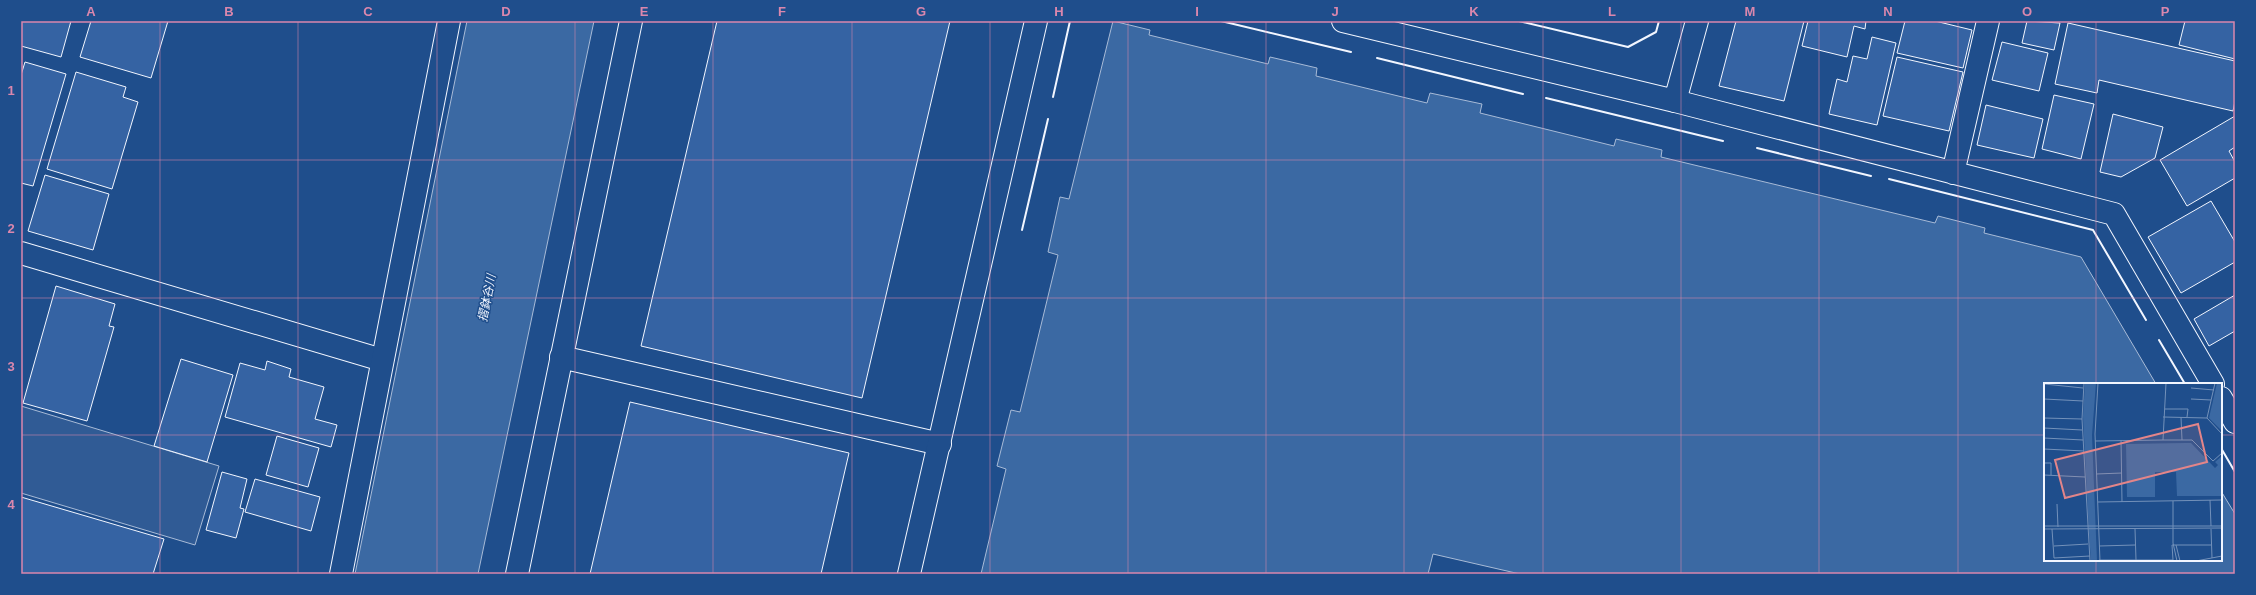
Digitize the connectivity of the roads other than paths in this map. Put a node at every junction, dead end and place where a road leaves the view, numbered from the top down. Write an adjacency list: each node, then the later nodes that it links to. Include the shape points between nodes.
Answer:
1 (449, 21): 11 (street)
2 (631, 21): 10 (street)
3 (1036, 21): 15 (street)
4 (1343, 21): 7 (street)
5 (1697, 21): 7 (street)
6 (1988, 21): 8 (street)
7 (1675, 101): 8 (street)
8 (1953, 173): 12 (street, via 2114,214)
9 (21, 253): 11 (street)
10 (561, 357): 15 (street); 17 (street)
11 (382, 360): 16 (street)
12 (2212, 383)
13 (2222, 400): 14 (street)
14 (2235, 422)
15 (940, 444): 18 (street)
16 (341, 574)
17 (517, 574)
18 (909, 574)

